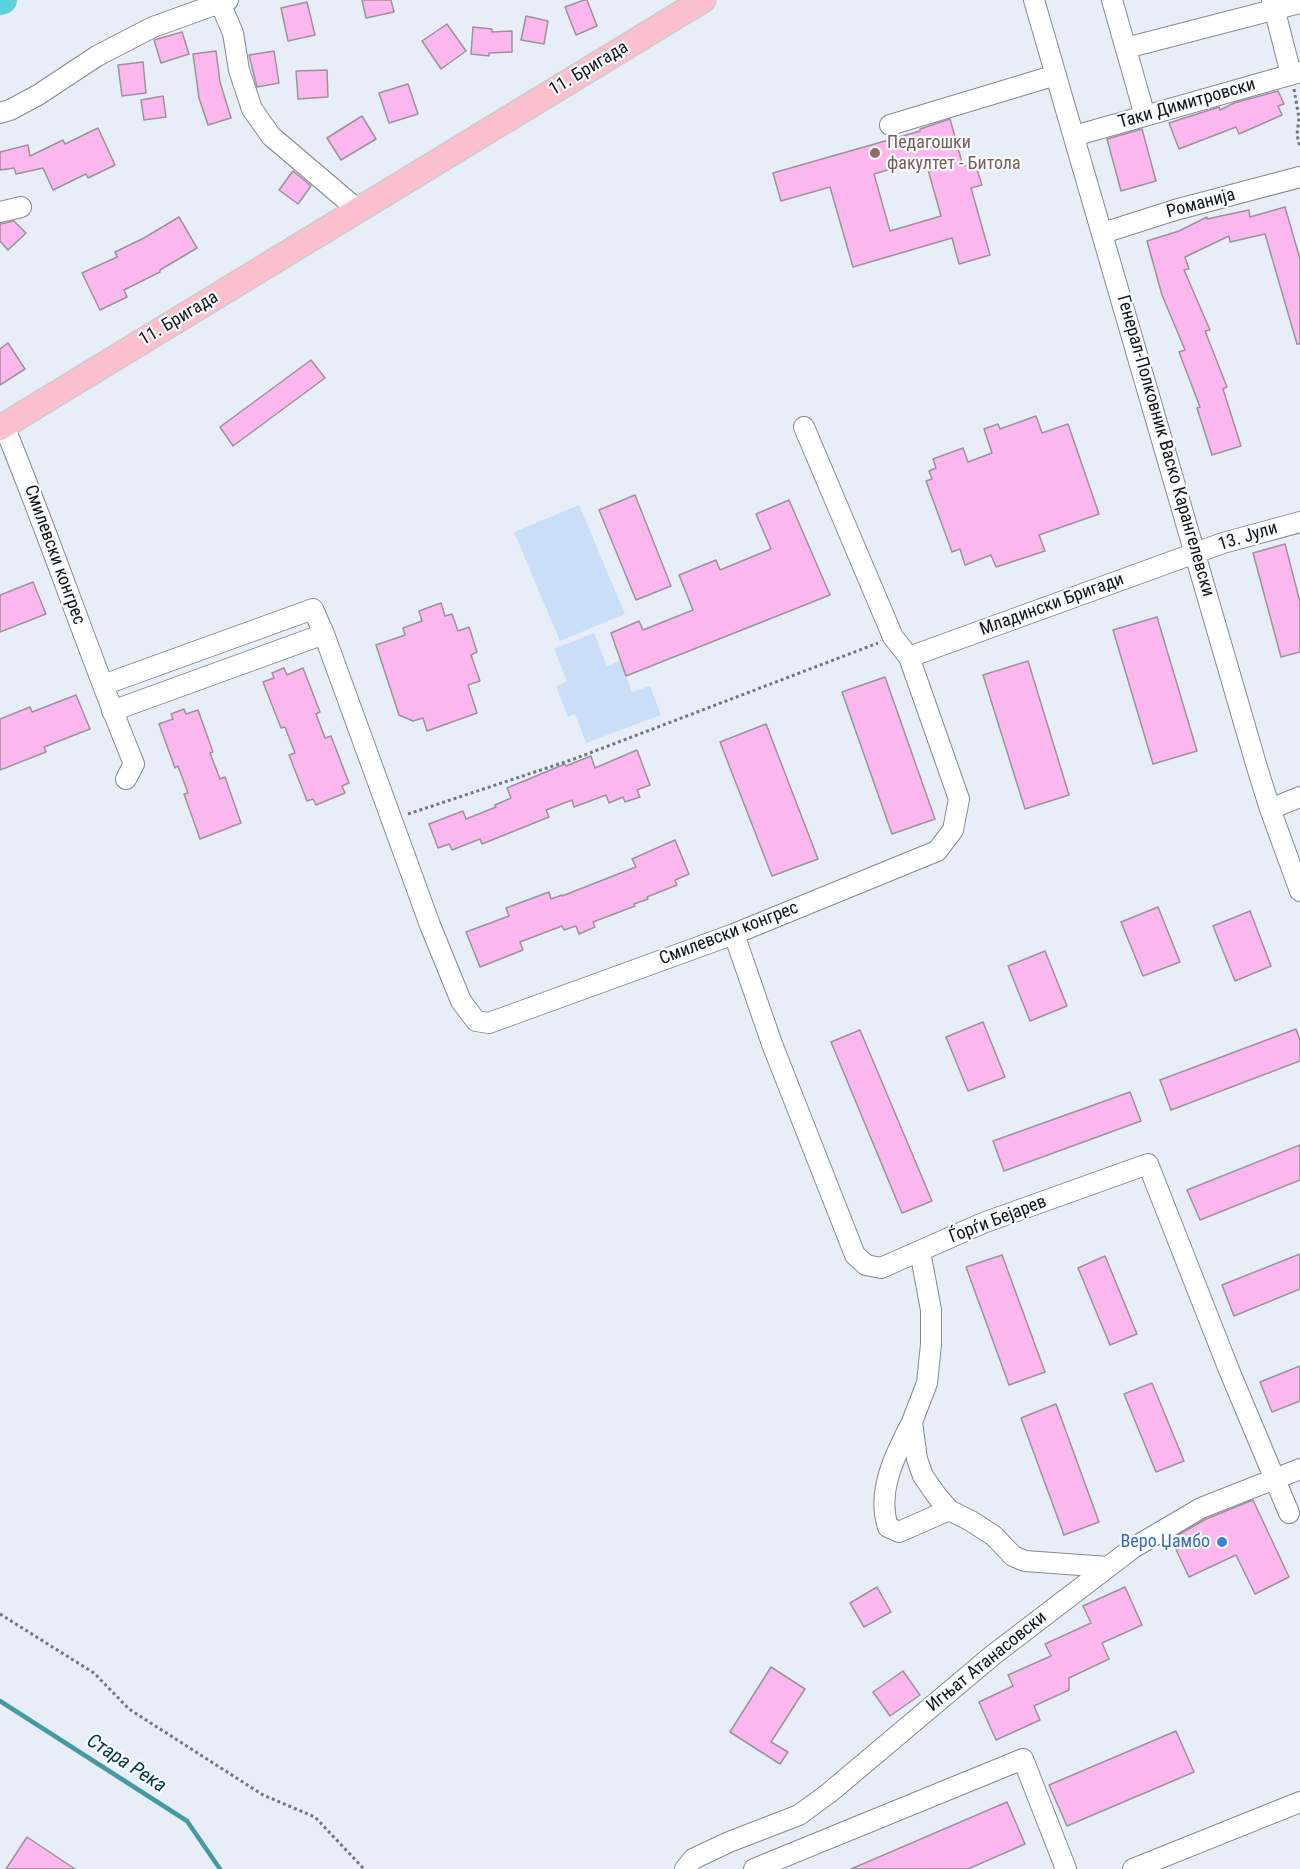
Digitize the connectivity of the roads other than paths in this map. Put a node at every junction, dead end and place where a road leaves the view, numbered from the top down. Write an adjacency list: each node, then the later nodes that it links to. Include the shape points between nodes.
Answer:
1 (1034, 0): 9 (street, Генерал-Полковник Васко Карангелевски)
2 (1112, 0): 7 (street)
3 (698, 1): 16 (main road, 11. Бригада)
4 (224, 2): 10 (street, via 153,27); 16 (street, via 252,109 271,136)
5 (1300, 3): 6 (street)
6 (1273, 5): 7 (street); 8 (street)
7 (1126, 48): 11 (street)
8 (1296, 73): 11 (street, Таки Димитровски)
9 (1056, 75): 12 (street); 13 (street, Генерал-Полковник Васко Карангелевски)
10 (0, 113)
11 (1145, 116): 13 (street, Таки Димитровски)
12 (890, 125)
13 (1074, 136): 18 (street, Генерал-Полковник Васко Карангелевски)
14 (1300, 177): 18 (street, Романија)
15 (21, 207): 17 (street)
16 (358, 210): 19 (main road, 11. Бригада)
17 (0, 212)
18 (1103, 233): 22 (street, Генерал-Полковник Васко Карангелевски)
19 (2, 427): 25 (street, Смилевски конгрес, via 35,501)
20 (804, 427): 24 (street, Смилевски конгрес, via 893,637)
21 (1300, 522): 22 (street, 13. Јули)
22 (1196, 553): 24 (street, Младински Бригади); 29 (street, Генерал-Полковник Васко Карангелевски)
23 (324, 634): 25 (street, Смилевски конгрес, via 313,609); 26 (street); 31 (street, Смилевски конгрес, via 430,925 461,1001 476,1021 489,1023)
24 (909, 657): 31 (street, Смилевски конгрес, via 959,799 953,830 936,851)
25 (103, 684): 26 (street, Смилевски конгрес)
26 (112, 711): 27 (street, Смилевски конгрес, via 134,764)
27 (126, 779)
28 (1300, 797): 29 (street)
29 (1270, 809): 30 (street, Генерал-Полковник Васко Карангелевски)
30 (1300, 891)
31 (734, 934): 32 (street, Ѓорѓи Бејарев, via 772,1044 855,1255 866,1265 881,1268)
32 (920, 1251): 33 (street, via 931,1310 931,1344 927,1383); 35 (street, Ѓорѓи Бејарев, via 983,1223 1148,1164)
33 (912, 1422): 36 (street, via 917,1459 924,1476); 36 (street, via 888,1477 888,1527 899,1532)
34 (1300, 1469): 35 (street, Игњат Атанасовски)
35 (1274, 1478): 37 (street); 38 (street, Игњат Атанасовски, via 1201,1508)
36 (949, 1510): 38 (street, via 994,1536 1013,1556 1025,1561)
37 (1289, 1513)
38 (1108, 1567): 40 (street, Игњат Атанасовски, via 993,1655 799,1815 693,1858)
39 (1300, 1802): 43 (street)
40 (686, 1869)
41 (754, 1869): 42 (street, via 1023,1759)
42 (1066, 1869)
43 (1132, 1869)

